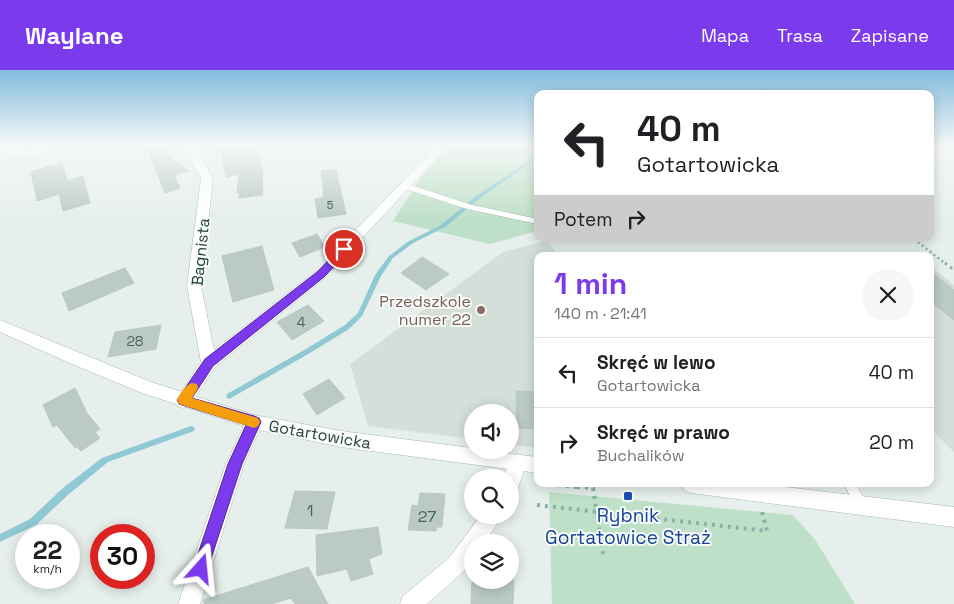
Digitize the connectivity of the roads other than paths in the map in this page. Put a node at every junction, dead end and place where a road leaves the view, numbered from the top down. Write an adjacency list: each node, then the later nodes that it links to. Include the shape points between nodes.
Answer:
1 (202, 170): 6 (street, Bagnista, via 207,179 194,286)
2 (420, 170): 3 (street)
3 (405, 186): 4 (lane, via 467,206); 6 (street, via 320,275)
4 (534, 221)
5 (0, 326): 7 (street, Gotartowicka, via 77,360)
6 (209, 363): 7 (street)
7 (183, 400): 8 (street, Gotartowicka)
8 (254, 422): 9 (street, Gotartowicka, via 332,438); 17 (street, via 235,464)
9 (518, 462): 10 (street, Gotartowicka); 11 (street)
10 (534, 464)
11 (516, 469)
12 (715, 487): 14 (street)
13 (852, 487): 14 (lane)
14 (861, 505): 15 (street)
15 (954, 517)
16 (464, 555): 18 (street)
17 (189, 604)
18 (411, 604)

